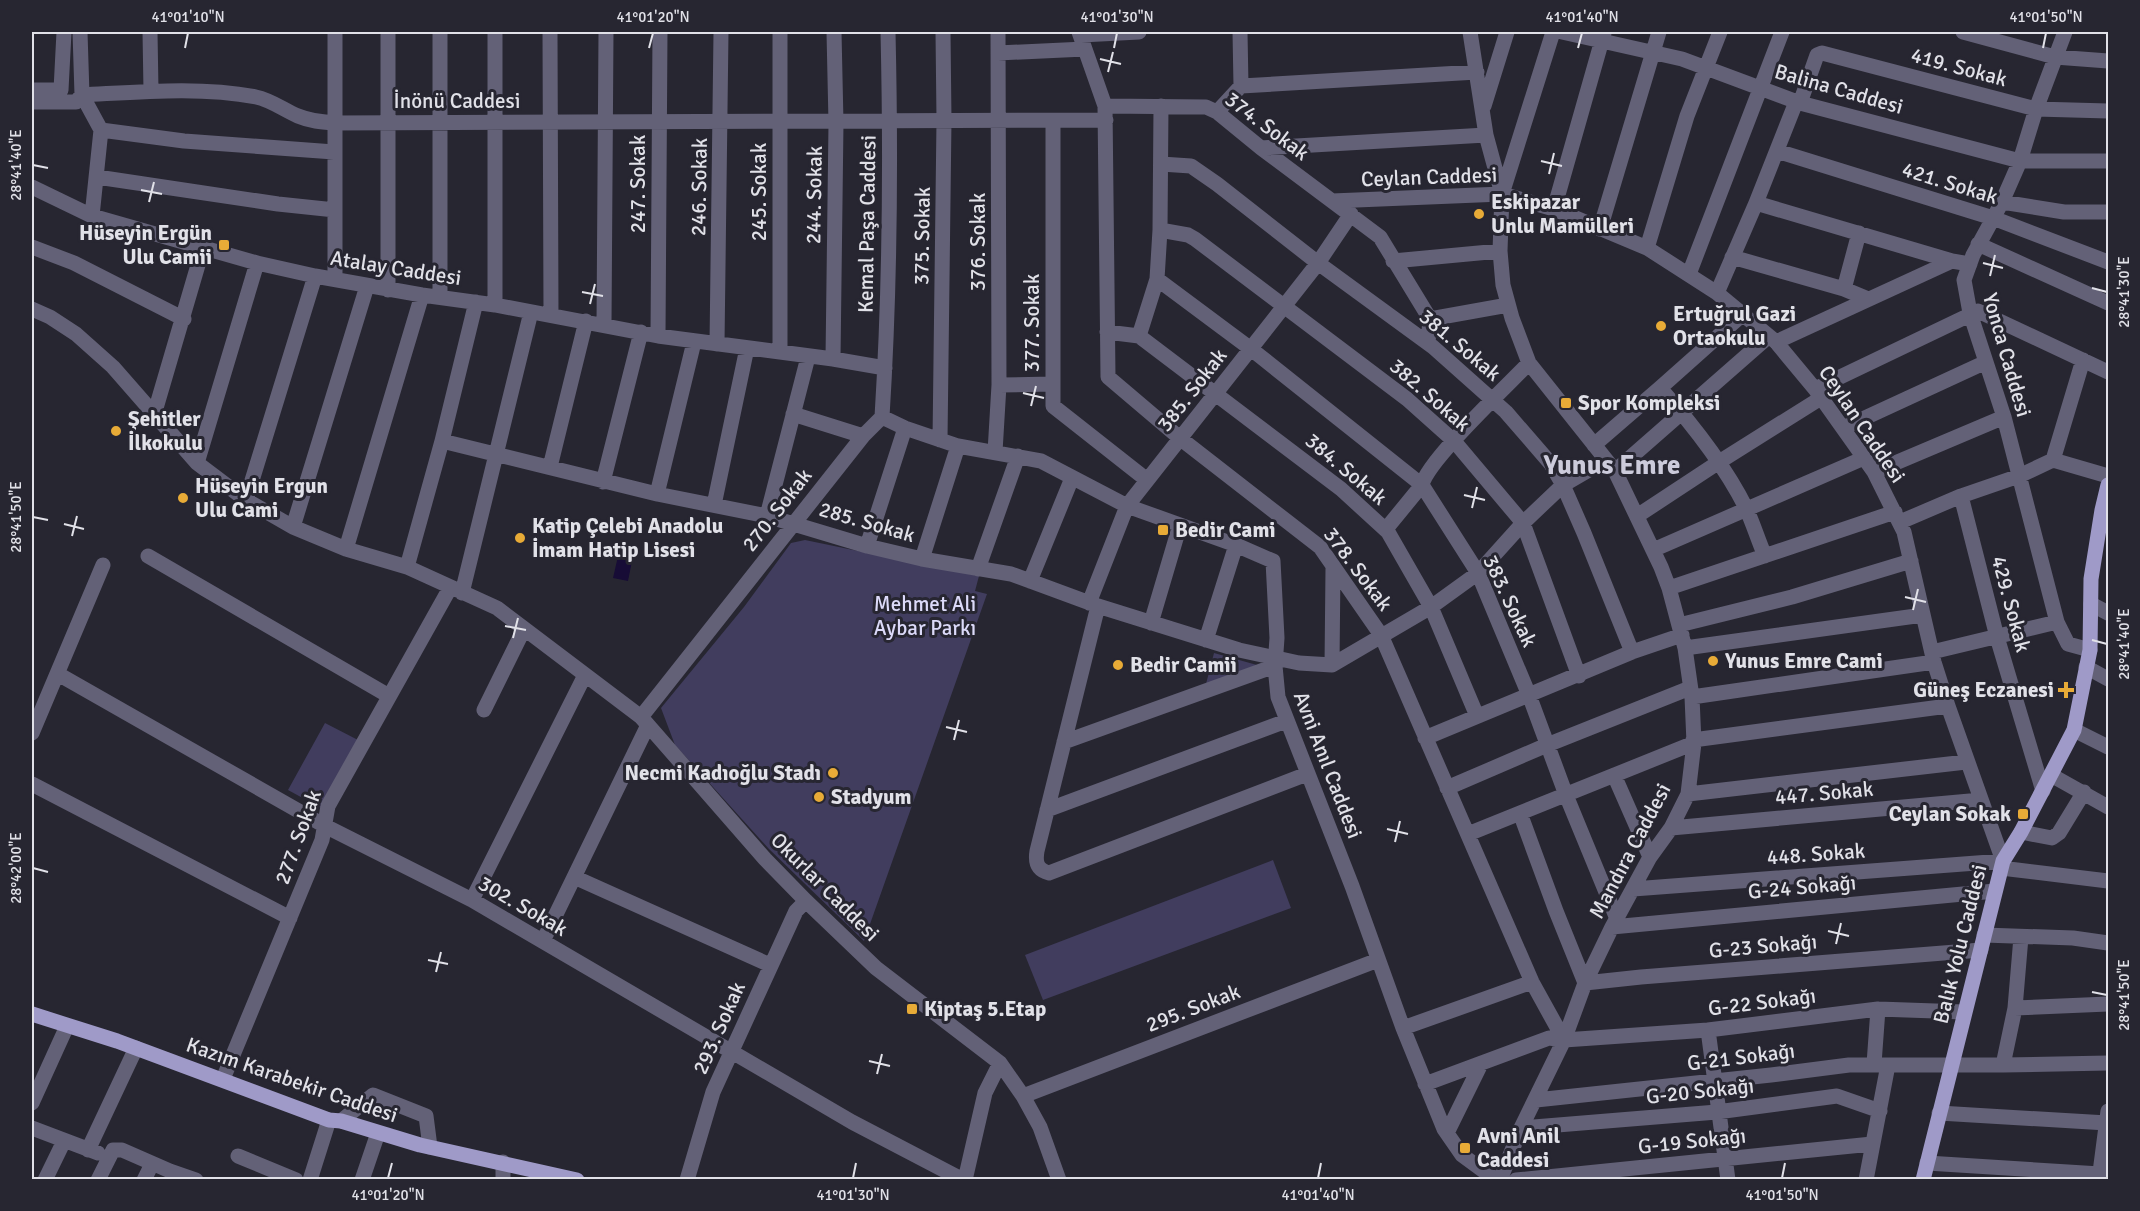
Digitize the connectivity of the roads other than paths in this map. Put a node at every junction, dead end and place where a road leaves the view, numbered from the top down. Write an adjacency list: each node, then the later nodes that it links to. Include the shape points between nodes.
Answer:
1 (64, 32): 38 (street, via 61,90)
2 (80, 32): 40 (street)
3 (150, 32): 39 (street)
4 (335, 32): 59 (street)
5 (388, 32): 53 (street)
6 (440, 32): 54 (street)
7 (495, 32): 55 (street)
8 (550, 32): 56 (street)
9 (606, 32): 60 (street)
10 (660, 32): 57 (street, 247. Sokak)
11 (721, 32): 58 (street, 246. Sokak)
12 (780, 32): 61 (street, 245. Sokak)
13 (834, 32): 62 (street, 244. Sokak)
14 (888, 32): 50 (street, Kemal Paşa Caddesi)
15 (943, 32): 49 (street, 375. Sokak)
16 (998, 32): 31 (street, 376. Sokak)
17 (1139, 32): 29 (street)
18 (1240, 32): 36 (street)
19 (1470, 32): 35 (street, Mandıra Caddesi)
20 (1508, 32): 45 (street)
21 (1553, 32): 73 (street)
22 (1562, 32): 28 (street, Balina Caddesi)
23 (1659, 32): 30 (street)
24 (1720, 32): 34 (street)
25 (1782, 32): 37 (street)
26 (1963, 32): 32 (street)
27 (2064, 32): 32 (street, Yonca Caddesi)
28 (1603, 36): 30 (street, Balina Caddesi); 77 (street)
29 (1082, 38): 31 (street); 48 (street)
30 (1652, 52): 34 (street, Balina Caddesi); 83 (street)
31 (998, 53): 51 (street, 376. Sokak)
32 (2055, 57): 33 (street); 44 (street, Yonca Caddesi)
33 (2109, 61)
34 (1707, 67): 37 (street, Balina Caddesi); 89 (street)
35 (1477, 72): 36 (street); 45 (street, Mandıra Caddesi)
36 (1241, 86): 47 (street)
37 (1761, 88): 42 (street, Balina Caddesi); 98 (street)
38 (32, 90)
39 (151, 92): 40 (street, İnönü Caddesi); 59 (street, İnönü Caddesi, via 258,98 299,117)
40 (82, 95): 41 (street, İnönü Caddesi, via 76,102); 63 (street)
41 (32, 102)
42 (1798, 103): 44 (street, 419. Sokak, via 1817,55 1822,53); 66 (street); 68 (street, Balina Caddesi)
43 (1161, 106): 47 (street, 374. Sokak, via 1206,107); 48 (street, 374. Sokak); 70 (street)
44 (2036, 109): 46 (street, 419. Sokak); 68 (street, Yonca Caddesi)
45 (1482, 111): 64 (street, Mandıra Caddesi)
46 (2109, 111)
47 (1217, 112): 65 (street, 374. Sokak)
48 (1105, 113): 52 (street, 374. Sokak); 124 (street, 378. Sokak)
49 (944, 120): 50 (street, İnönü Caddesi); 51 (street, İnönü Caddesi); 156 (street, 375. Sokak)
50 (890, 121): 62 (street, İnönü Caddesi); 139 (street, Kemal Paşa Caddesi)
51 (999, 121): 52 (street, 374. Sokak); 142 (street, 376. Sokak)
52 (1053, 121): 141 (street, 377. Sokak)
53 (388, 122): 54 (street, İnönü Caddesi); 59 (street, İnönü Caddesi); 104 (street)
54 (438, 122): 55 (street, İnönü Caddesi); 107 (street)
55 (494, 122): 56 (street, İnönü Caddesi); 111 (street)
56 (550, 122): 60 (street, İnönü Caddesi); 117 (street)
57 (659, 122): 58 (street, İnönü Caddesi); 60 (street, İnönü Caddesi); 125 (street, 247. Sokak)
58 (721, 122): 61 (street, İnönü Caddesi); 130 (street, 246. Sokak)
59 (334, 123): 67 (street)
60 (606, 123): 122 (street)
61 (780, 123): 62 (street, İnönü Caddesi); 133 (street, 245. Sokak)
62 (836, 123): 135 (street, 244. Sokak)
63 (101, 130): 67 (street, via 184,141); 71 (street)
64 (1486, 135): 65 (street); 73 (street, Mandıra Caddesi)
65 (1261, 148): 74 (street, 374. Sokak)
66 (1777, 151): 76 (street); 82 (street, 421. Sokak)
67 (334, 152): 78 (street)
68 (2020, 161): 69 (street, Balina Caddesi); 75 (street, Yonca Caddesi)
69 (2109, 161)
70 (1161, 164): 84 (street); 96 (street, 381. Sokak, via 1191,166)
71 (97, 177): 78 (street); 81 (street)
72 (32, 187): 81 (street, Atalay Caddesi)
73 (1502, 194): 74 (street, Ceylan Caddesi); 77 (street, Ceylan Caddesi); 90 (street, Mandıra Caddesi)
74 (1332, 201): 80 (street, 374. Sokak)
75 (2002, 201): 79 (street, via 2064,212); 82 (street, Yonca Caddesi)
76 (1756, 203): 85 (street); 91 (street)
77 (1554, 209): 83 (street, Ceylan Caddesi)
78 (335, 210): 100 (street)
79 (2109, 212)
80 (1351, 214): 92 (street, 374. Sokak, via 1380,237); 96 (street, 385. Sokak)
81 (92, 216): 88 (street, Atalay Caddesi)
82 (1993, 218): 86 (street, Yonca Caddesi); 94 (street, 421. Sokak)
83 (1600, 229): 89 (street, Ceylan Caddesi)
84 (1160, 230): 101 (street); 113 (street, 382. Sokak, via 1195,239)
85 (1859, 233): 93 (street); 103 (street)
86 (1978, 244): 97 (street, Yonca Caddesi); 110 (street)
87 (32, 247): 119 (street, via 74,263)
88 (203, 248): 95 (street, Atalay Caddesi); 119 (street)
89 (1647, 248): 98 (street, Ceylan Caddesi)
90 (1500, 251): 92 (street); 112 (street, Mandıra Caddesi)
91 (1732, 257): 103 (street); 105 (street)
92 (1393, 261): 120 (street, 374. Sokak)
93 (1952, 261): 97 (street); 108 (street)
94 (2109, 262)
95 (257, 263): 99 (street, Atalay Caddesi); 167 (street)
96 (1318, 263): 113 (street, 385. Sokak); 129 (street, 381. Sokak)
97 (1970, 264): 116 (street, Yonca Caddesi, via 1964,280)
98 (1689, 274): 105 (street, Ceylan Caddesi)
99 (315, 276): 100 (street, Atalay Caddesi); 181 (street)
100 (335, 279): 102 (street, Atalay Caddesi)
101 (1157, 279): 126 (street); 132 (street, 383. Sokak)
102 (367, 286): 104 (street, Atalay Caddesi); 191 (street)
103 (1844, 289): 108 (street)
104 (388, 290): 106 (street, Atalay Caddesi)
105 (1716, 293): 118 (street, Ceylan Caddesi)
106 (423, 296): 107 (street, Atalay Caddesi); 196 (street)
107 (440, 297): 109 (street, Atalay Caddesi)
108 (1868, 299): 127 (street)
109 (476, 302): 111 (street, Atalay Caddesi); 157 (street)
110 (2109, 303)
111 (495, 304): 115 (street, Atalay Caddesi)
112 (1508, 305): 120 (street); 138 (street, Mandıra Caddesi)
113 (1284, 306): 132 (street, 385. Sokak); 158 (street, 382. Sokak, via 1407,399)
114 (32, 309): 149 (street, Okurlar Caddesi, via 76,334 113,367)
115 (531, 312): 117 (street, Atalay Caddesi); 162 (street, 277. Sokak)
116 (1971, 313): 136 (street, via 1978,311); 137 (street, Yonca Caddesi); 145 (street)
117 (551, 315): 121 (street, Atalay Caddesi)
118 (1742, 315): 127 (street, Ceylan Caddesi); 143 (street)
119 (184, 319): 149 (street)
120 (1430, 319): 129 (street)
121 (586, 321): 122 (street, Atalay Caddesi); 169 (street)
122 (604, 325): 123 (street, Atalay Caddesi)
123 (640, 333): 125 (street, Atalay Caddesi); 175 (street)
124 (1107, 333): 126 (street); 155 (street, 378. Sokak, via 1108,377)
125 (658, 336): 128 (street, Atalay Caddesi)
126 (1139, 336): 144 (street, 384. Sokak)
127 (1772, 339): 145 (street, Ceylan Caddesi); 147 (street)
128 (694, 342): 130 (street, Atalay Caddesi); 179 (street)
129 (1428, 343): 146 (street, 381. Sokak)
130 (717, 344): 131 (street, Atalay Caddesi)
131 (747, 348): 133 (street, Atalay Caddesi); 182 (street)
132 (1251, 349): 144 (street, 385. Sokak); 176 (street, 383. Sokak)
133 (780, 352): 134 (street, Atalay Caddesi)
134 (808, 357): 135 (street, Atalay Caddesi); 148 (street)
135 (833, 359): 139 (street, Atalay Caddesi)
136 (2083, 360): 140 (street); 165 (street)
137 (1986, 362): 151 (street, Yonca Caddesi); 153 (street)
138 (1528, 363): 146 (street); 159 (street, Mandıra Caddesi)
139 (885, 368): 150 (street, Kemal Paşa Caddesi)
140 (2109, 372)
141 (1053, 384): 142 (street); 174 (street, 377. Sokak, via 1053,406)
142 (999, 386): 161 (street, 376. Sokak)
143 (1660, 388): 147 (street); 159 (street)
144 (1216, 394): 155 (street, 385. Sokak); 192 (street, 384. Sokak, via 1341,489)
145 (1818, 394): 153 (street, Ceylan Caddesi); 166 (street)
146 (1493, 401): 158 (street); 177 (street, 381. Sokak, via 1551,464)
147 (1682, 412): 166 (street); 168 (street)
148 (793, 414): 154 (street); 185 (street)
149 (154, 415): 167 (street, Okurlar Caddesi)
150 (882, 417): 152 (street, Avni Anıl Caddesi); 154 (street, 270. Sokak)
151 (2004, 417): 170 (street); 171 (street, Yonca Caddesi)
152 (905, 428): 156 (street, Avni Anıl Caddesi); 195 (street)
153 (1843, 428): 164 (street, Ceylan Caddesi)
154 (863, 436): 188 (street, 270. Sokak)
155 (1181, 439): 174 (street, 385. Sokak); 204 (street, 378. Sokak, via 1320,547)
156 (940, 440): 160 (street, Avni Anıl Caddesi)
157 (442, 441): 162 (street, 285. Sokak); 203 (street)
158 (1454, 441): 176 (street, via 1424,477); 189 (street, 382. Sokak)
159 (1594, 445): 168 (street, Mandıra Caddesi)
160 (958, 446): 161 (street, Avni Anıl Caddesi); 200 (street)
161 (995, 452): 163 (street, Avni Anıl Caddesi)
162 (496, 454): 169 (street, 285. Sokak); 209 (street, 277. Sokak)
163 (1018, 456): 173 (street, Avni Anıl Caddesi, via 1041,460); 205 (street)
164 (1864, 458): 170 (street, Ceylan Caddesi); 184 (street)
165 (2053, 460): 171 (street); 172 (street)
166 (1719, 462): 184 (street); 186 (street)
167 (196, 463): 181 (street, Okurlar Caddesi)
168 (1610, 465): 177 (street); 186 (street, Mandıra Caddesi)
169 (550, 466): 175 (street, 285. Sokak)
170 (1874, 471): 187 (street, Ceylan Caddesi)
171 (2019, 476): 180 (street); 215 (street, Yonca Caddesi)
172 (2109, 476)
173 (1072, 478): 183 (street, Avni Anıl Caddesi); 207 (street)
174 (1147, 480): 183 (street, 385. Sokak)
175 (603, 482): 179 (street, 285. Sokak)
176 (1422, 485): 192 (street); 206 (street, 383. Sokak)
177 (1563, 485): 189 (street); 223 (street, 381. Sokak)
178 (2109, 485): 193 (main road, Balık Yolu Caddesi)
179 (657, 494): 182 (street, 285. Sokak)
180 (1960, 496): 187 (street); 220 (street, 429. Sokak)
181 (246, 500): 191 (street, Okurlar Caddesi)
182 (714, 505): 185 (street, 285. Sokak)
183 (1127, 506): 190 (street, Avni Anıl Caddesi); 211 (street, 385. Sokak)
184 (1746, 509): 197 (street); 199 (street)
185 (767, 516): 188 (street, 285. Sokak)
186 (1637, 516): 197 (street, Mandıra Caddesi)
187 (1897, 517): 199 (street); 201 (street, Ceylan Caddesi)
188 (794, 523): 195 (street, 285. Sokak); 238 (street, 270. Sokak)
189 (1523, 523): 206 (street); 230 (street, 382. Sokak)
190 (1180, 525): 194 (street, Avni Anıl Caddesi); 216 (street)
191 (293, 527): 196 (street, Okurlar Caddesi)
192 (1386, 530): 212 (street, 384. Sokak)
193 (2103, 540): 210 (main road, Balık Yolu Caddesi, via 2091,579)
194 (1236, 545): 221 (street); 225 (street, Avni Anıl Caddesi, via 1273,561)
195 (867, 546): 200 (street, 285. Sokak)
196 (346, 549): 203 (street, Okurlar Caddesi)
197 (1653, 550): 208 (street, Mandıra Caddesi)
198 (148, 556): 234 (street)
199 (1765, 556): 208 (street)
200 (922, 559): 205 (street, 285. Sokak)
201 (1911, 561): 214 (street, Ceylan Caddesi); 219 (street)
202 (103, 565): 228 (street)
203 (407, 567): 209 (street, Okurlar Caddesi)
204 (1333, 568): 218 (street, 378. Sokak); 226 (street)
205 (978, 570): 207 (street, 285. Sokak)
206 (1478, 573): 212 (street); 233 (street, 383. Sokak)
207 (1030, 581): 211 (street, 285. Sokak)
208 (1669, 588): 219 (street, Mandıra Caddesi)
209 (456, 590): 217 (street, Okurlar Caddesi, via 497,608); 234 (street, 277. Sokak)
210 (2091, 604): 213 (street); 222 (main road, Balık Yolu Caddesi)
211 (1093, 605): 216 (street, 285. Sokak); 243 (street, 385. Sokak)
212 (1431, 607): 218 (street); 237 (street, 384. Sokak)
213 (2109, 613)
214 (1923, 615): 219 (street); 224 (street, Ceylan Caddesi)
215 (2057, 622): 220 (street); 222 (street, Yonca Caddesi, via 2068,644)
216 (1151, 623): 221 (street, 285. Sokak)
217 (524, 629): 229 (street, Okurlar Caddesi); 236 (street)
218 (1381, 635): 226 (street); 242 (street, 378. Sokak)
219 (1682, 636): 223 (street); 232 (street, Mandıra Caddesi)
220 (1997, 637): 224 (street); 253 (street, 429. Sokak)
221 (1206, 640): 225 (street, 285. Sokak)
222 (2090, 650): 227 (main road, Balık Yolu Caddesi)
223 (1632, 652): 230 (street)
224 (1933, 657): 232 (street); 235 (street, Ceylan Caddesi)
225 (1275, 663): 226 (street, 285. Sokak); 239 (street, Avni Anıl Caddesi, via 1278,697); 243 (street)
226 (1332, 664)
227 (2086, 667): 231 (street); 240 (main road, Balık Yolu Caddesi)
228 (58, 674): 241 (street); 261 (street, 302. Sokak)
229 (585, 675): 238 (street, Okurlar Caddesi); 271 (street)
230 (1579, 676): 233 (street)
231 (2109, 679)
232 (1691, 692): 244 (street, Mandıra Caddesi); 245 (street)
233 (1530, 695): 237 (street); 245 (street, 383. Sokak)
234 (389, 696): 261 (street, 277. Sokak, via 328,806)
235 (1948, 706): 244 (street); 247 (street, Ceylan Caddesi)
236 (484, 710)
237 (1477, 716): 242 (street)
238 (645, 721): 267 (street, 270. Sokak); 272 (street, Okurlar Caddesi)
239 (1287, 721): 248 (street, Avni Anıl Caddesi); 259 (street)
240 (2074, 730): 246 (street); 250 (main road, Balık Yolu Caddesi)
241 (32, 733)
242 (1425, 738): 252 (street, 378. Sokak)
243 (1064, 742): 259 (street, 385. Sokak)
244 (1693, 742): 249 (street); 255 (street, Mandıra Caddesi)
245 (1547, 745): 252 (street); 256 (street, 383. Sokak)
246 (2109, 747)
247 (1966, 762): 255 (street); 257 (street, Ceylan Caddesi)
248 (1307, 774): 259 (street, 385. Sokak, via 1049,873 1042,871 1035,859); 279 (street, Avni Anıl Caddesi)
249 (1614, 775): 256 (street); 265 (street)
250 (2051, 775): 253 (main road, Balık Yolu Caddesi); 254 (street)
251 (32, 784): 273 (street)
252 (1447, 788): 264 (street, 378. Sokak)
253 (2043, 791): 263 (main road, Balık Yolu Caddesi)
254 (2084, 792): 258 (street); 263 (street, via 2052,838)
255 (1688, 794): 262 (street, Mandıra Caddesi)
256 (1566, 795): 260 (street); 274 (street, 383. Sokak)
257 (1981, 800): 262 (street, 447. Sokak); 266 (street, Ceylan Caddesi)
258 (2109, 807)
259 (1047, 810)
260 (1520, 813): 264 (street); 282 (street)
261 (325, 826): 271 (street, 302. Sokak); 273 (street, 277. Sokak)
262 (1671, 828): 265 (street, Mandıra Caddesi)
263 (2021, 832): 266 (main road, Balık Yolu Caddesi)
264 (1468, 834): 281 (street, 378. Sokak)
265 (1650, 857): 269 (street, Mandıra Caddesi)
266 (2002, 865): 268 (street, 448. Sokak); 269 (street, 448. Sokak); 270 (main road, Balık Yolu Caddesi)
267 (574, 877): 276 (street, 270. Sokak); 280 (street)
268 (2109, 881)
269 (1633, 889): 274 (street, Mandıra Caddesi)
270 (1995, 891): 274 (street, G-24 Sokağı); 277 (main road, Balık Yolu Caddesi)
271 (472, 900): 276 (street, 302. Sokak)
272 (806, 901): 280 (street, 293. Sokak, via 796,911); 294 (street, Okurlar Caddesi, via 876,968)
273 (290, 918): 300 (street, 277. Sokak)
274 (1615, 923): 282 (street, Mandıra Caddesi)
275 (2021, 937): 277 (street, G-23 Sokağı); 278 (street, G-23 Sokağı); 284 (street)
276 (543, 941): 293 (street, 302. Sokak)
277 (1982, 943): 282 (street, G-23 Sokağı); 286 (main road, Balık Yolu Caddesi)
278 (2109, 943)
279 (1378, 960): 289 (street, Avni Anıl Caddesi); 303 (street, 295. Sokak)
280 (770, 965): 293 (street, 293. Sokak)
281 (1532, 982): 289 (street); 291 (street, 378. Sokak)
282 (1585, 983): 291 (street, Mandıra Caddesi)
283 (2109, 1004): 284 (street)
284 (2015, 1008): 299 (street)
285 (1878, 1009): 286 (street, G-22 Sokağı); 290 (street, G-22 Sokağı); 297 (street)
286 (1964, 1012): 298 (main road, Balık Yolu Caddesi)
287 (32, 1014): 288 (main road, Kazım Karabekir Caddesi)
288 (67, 1026): 292 (main road, Kazım Karabekir Caddesi); 305 (street)
289 (1403, 1028): 302 (street, Avni Anıl Caddesi)
290 (1708, 1030): 291 (street, G-22 Sokağı); 301 (street)
291 (1564, 1040): 296 (street, G-22 Sokağı, via 1549,1038); 304 (street, Mandıra Caddesi)
292 (136, 1048): 300 (main road, Kazım Karabekir Caddesi); 318 (street)
293 (732, 1051): 335 (street, 293. Sokak, via 713,1092); 336 (street, 302. Sokak, via 852,1122)
294 (1000, 1063): 303 (street, Okurlar Caddesi); 336 (street, via 986,1093)
295 (2109, 1063): 299 (street, G-21 Sokağı)
296 (1481, 1064): 302 (street, G-22 Sokağı); 314 (street)
297 (1881, 1065): 298 (street, G-21 Sokağı); 301 (street, G-21 Sokağı, via 1849,1065); 306 (street)
298 (1951, 1065): 299 (street, G-21 Sokağı); 308 (main road, Balık Yolu Caddesi)
299 (2003, 1065)
300 (224, 1079): 310 (main road, Kazım Karabekir Caddesi)
301 (1714, 1082): 304 (street, G-21 Sokağı); 307 (street)
302 (1425, 1084): 314 (street, Avni Anıl Caddesi)
303 (1023, 1096): 337 (street, Okurlar Caddesi, via 1040,1127)
304 (1536, 1100): 312 (street, Mandıra Caddesi)
305 (32, 1103)
306 (1880, 1110): 307 (street, G-20 Sokağı, via 1837,1096); 316 (street)
307 (1718, 1112): 312 (street, G-20 Sokağı); 321 (street)
308 (1939, 1113): 309 (street); 323 (main road, Balık Yolu Caddesi)
309 (2108, 1117): 325 (street)
310 (335, 1120): 313 (main road, Kazım Karabekir Caddesi); 317 (street, via 373,1095 426,1116); 331 (street)
311 (32, 1128): 315 (street)
312 (1521, 1128): 338 (street, Mandıra Caddesi)
313 (378, 1133): 317 (main road, Kazım Karabekir Caddesi); 332 (street)
314 (1447, 1133): 338 (street, Avni Anıl Caddesi, via 1462,1155)
315 (64, 1141): 318 (street); 326 (street)
316 (1872, 1144): 321 (street, G-19 Sokağı); 341 (street)
317 (430, 1147): 322 (main road, Kazım Karabekir Caddesi)
318 (88, 1150): 320 (street)
319 (238, 1156): 330 (street)
320 (109, 1158): 324 (street, via 113,1150 122,1149); 327 (street)
321 (1726, 1159): 339 (street, G-19 Sokağı); 340 (street)
322 (503, 1162): 333 (street); 334 (main road, Kazım Karabekir Caddesi)
323 (1927, 1163): 325 (street); 342 (main road, Balık Yolu Caddesi)
324 (152, 1164): 328 (street); 329 (street)
325 (2099, 1177)
326 (45, 1179)
327 (98, 1179)
328 (144, 1179)
329 (193, 1179)
330 (296, 1179)
331 (310, 1179)
332 (362, 1179)
333 (503, 1179)
334 (577, 1179)
335 (687, 1179)
336 (964, 1179)
337 (1059, 1179)
338 (1498, 1179)
339 (1516, 1179)
340 (1728, 1179)
341 (1866, 1179)
342 (1923, 1179)

